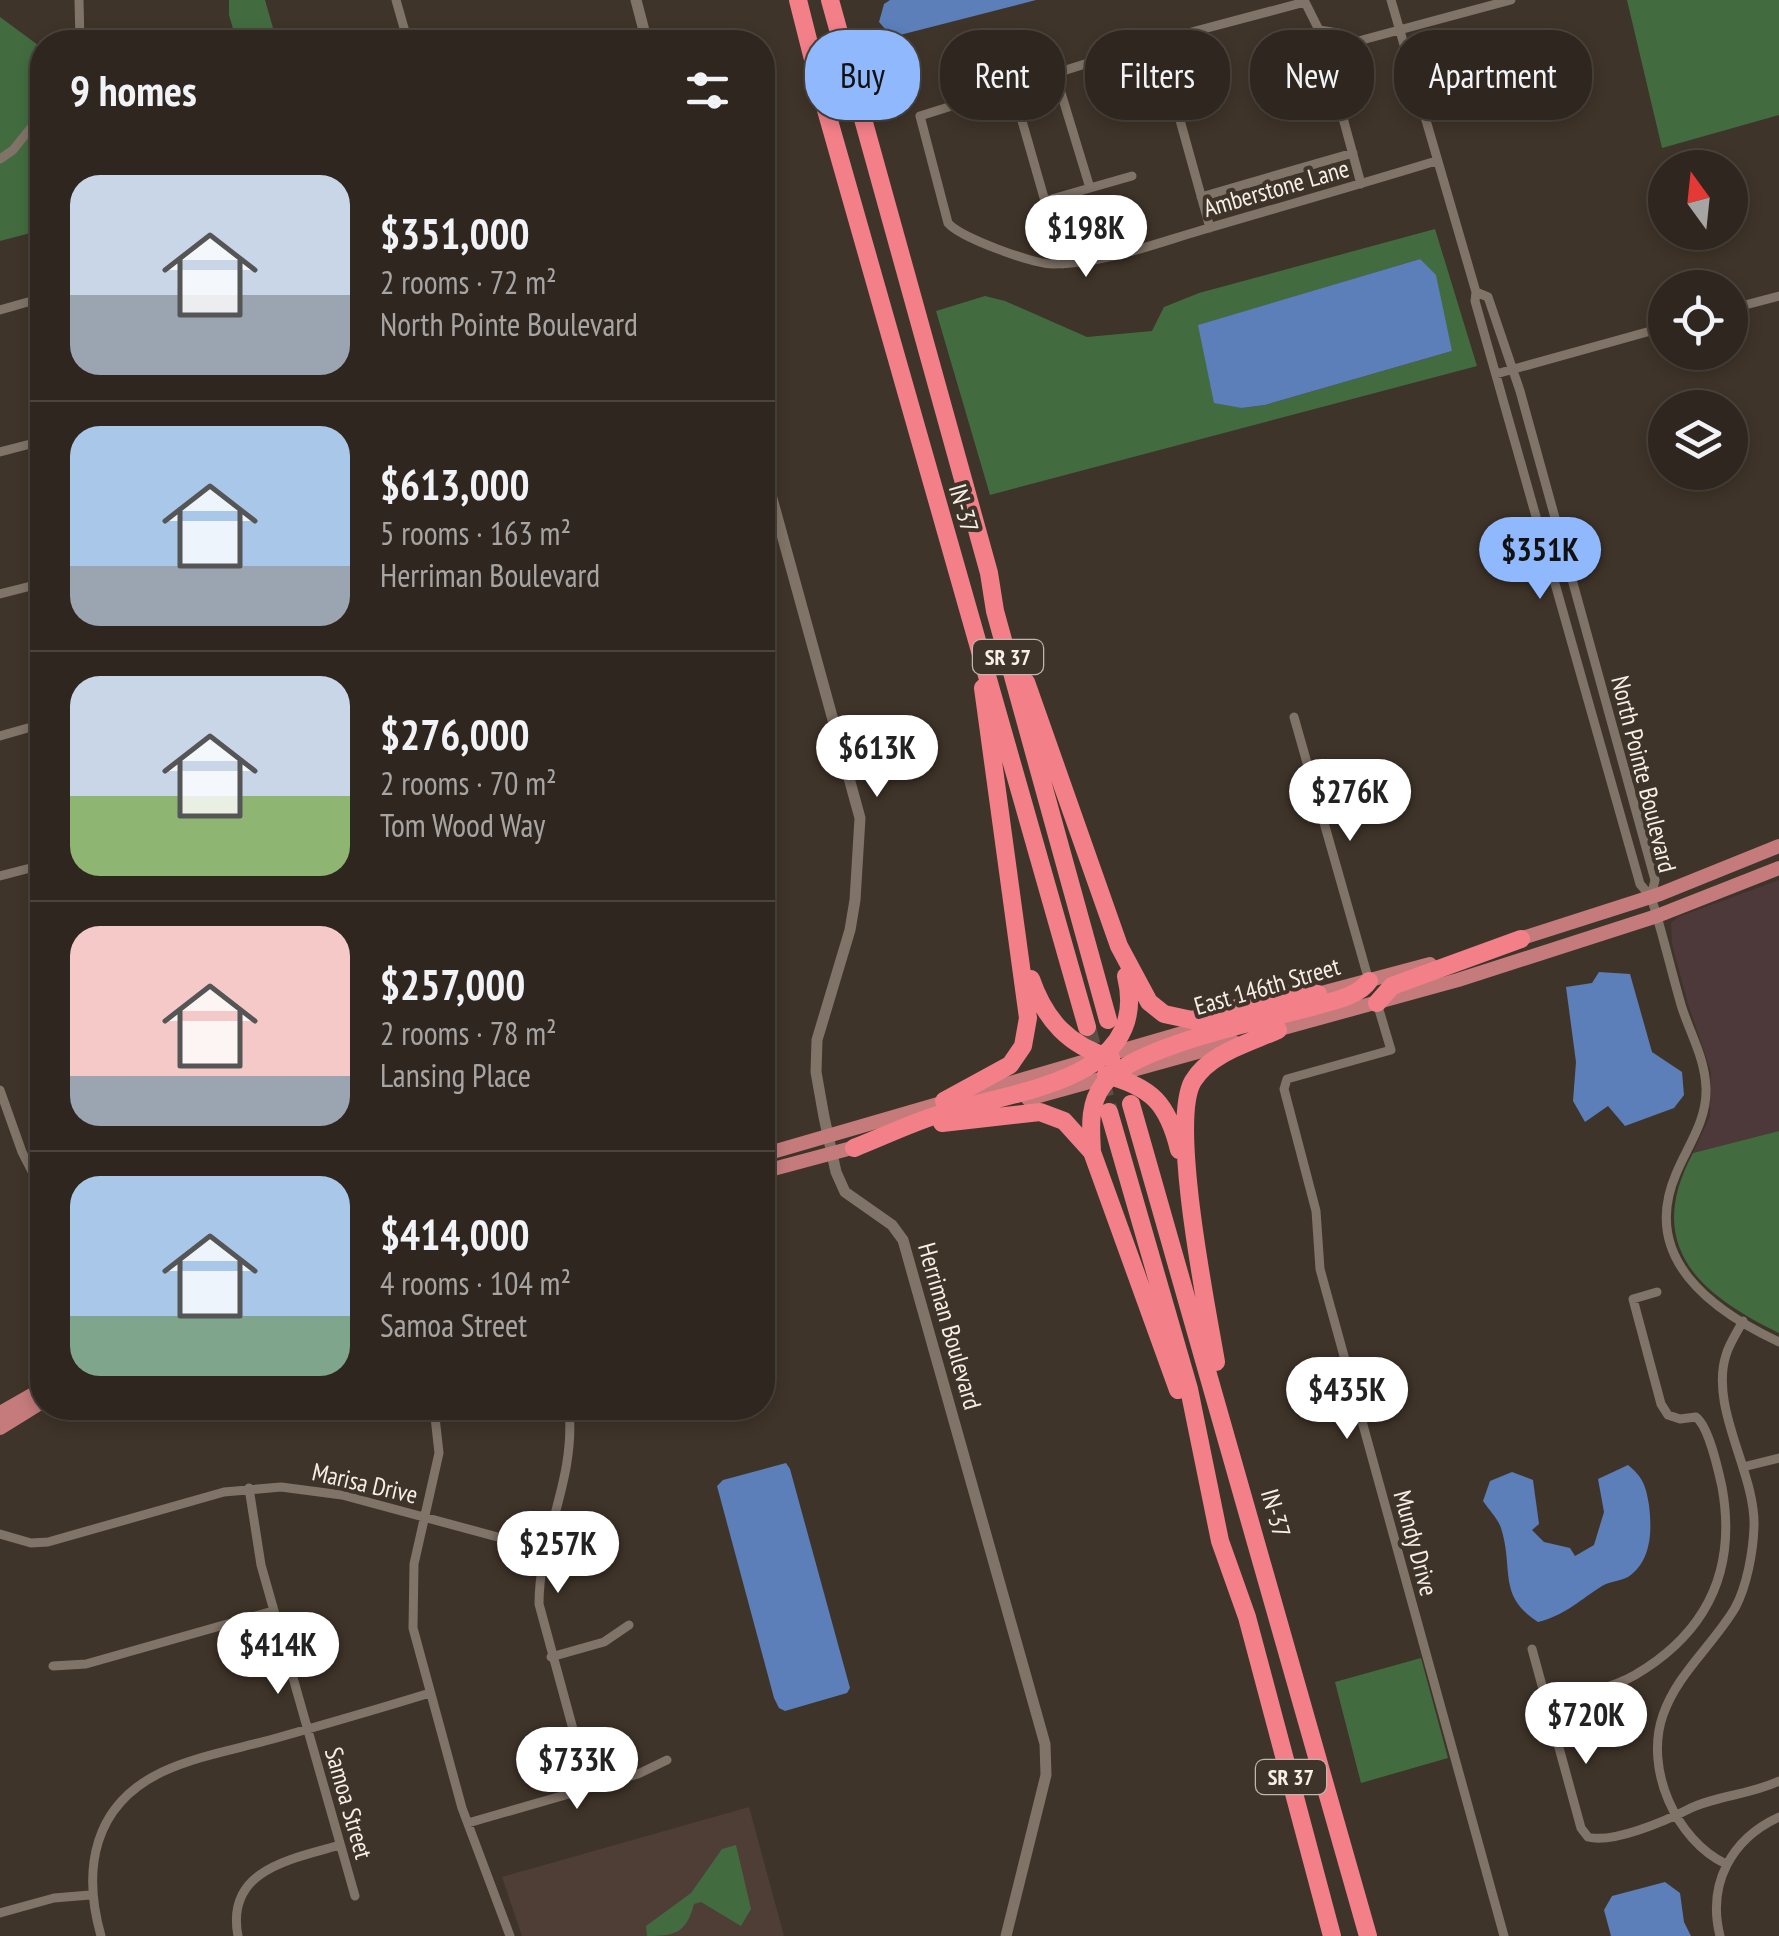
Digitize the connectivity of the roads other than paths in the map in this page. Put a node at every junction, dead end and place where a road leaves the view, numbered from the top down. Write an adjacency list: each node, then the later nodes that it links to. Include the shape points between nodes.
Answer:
1 (78, 0): 8 (street)
2 (396, 0): 9 (street)
3 (636, 0): 10 (street)
4 (798, 0): 46 (highway, IN-37 / SR 37)
5 (830, 0): 43 (highway, IN-37 / SR 37)
6 (1392, 0): 13 (street, North Pointe Boulevard)
7 (1512, 0): 14 (street)
8 (80, 30)
9 (405, 30)
10 (644, 30)
11 (1196, 30): 12 (street, via 1297,1 1310,6)
12 (1318, 30)
13 (1400, 30)
14 (1404, 30)
15 (1065, 106): 27 (street)
16 (940, 109): 31 (street, Amberstone Lane, via 920,116 953,228 1037,262)
17 (1022, 120): 29 (street)
18 (1180, 120): 28 (street)
19 (1343, 120): 22 (street)
20 (1425, 120): 24 (street, North Pointe Boulevard)
21 (30, 129): 23 (street)
22 (1352, 154): 26 (street); 28 (street, Amberstone Lane)
23 (0, 159)
24 (1436, 161): 26 (street, Amberstone Lane); 32 (street, North Pointe Boulevard)
25 (1132, 176): 27 (street)
26 (1361, 184): 30 (street, Amberstone Lane)
27 (1090, 188): 29 (street)
28 (1202, 197): 30 (street)
29 (1045, 201): 31 (street)
30 (1210, 228): 31 (street, Amberstone Lane)
31 (1063, 264)
32 (1476, 292): 38 (street, North Pointe Boulevard, via 1488,298); 39 (street, North Pointe Boulevard)
33 (1779, 296): 35 (street)
34 (30, 301): 36 (street)
35 (1748, 305)
36 (0, 310)
37 (1648, 333): 38 (street)
38 (1513, 370): 39 (street); 54 (street, North Pointe Boulevard, via 1655,880)
39 (1496, 374): 54 (street, North Pointe Boulevard, via 1640,884)
40 (30, 444): 41 (street)
41 (0, 452)
42 (775, 509): 75 (street, Herriman Boulevard, via 860,818 850,930 817,1040)
43 (989, 573): 58 (highway); 62 (highway, IN-37 / SR 37)
44 (30, 586): 45 (street)
45 (0, 594)
46 (976, 643): 57 (highway); 63 (highway, IN-37 / SR 37)
47 (1294, 717): 59 (street)
48 (30, 727): 49 (street)
49 (0, 736)
50 (1779, 846): 54 (main road, East 146th Street)
51 (30, 868): 53 (street)
52 (1779, 868): 55 (main road, East 146th Street)
53 (0, 876)
54 (1651, 897): 55 (street); 56 (main road, East 146th Street)
55 (1657, 916): 61 (main road, East 146th Street); 84 (street, via 1706,1083 1703,1116 1670,1189 1668,1235 1691,1282)
56 (1521, 938): 59 (main road, East 146th Street); 61 (highway, via 1392,986)
57 (1019, 940): 65 (highway, via 1036,995 1053,1023 1078,1045); 71 (highway, via 1028,1018 1018,1056)
58 (1118, 946): 60 (highway, via 1150,1002 1176,1017 1192,1020 1298,992); 65 (highway, via 1130,1004)
59 (1370, 981): 60 (main road, East 146th Street); 67 (highway, via 1364,990 1324,1004)
60 (1318, 994): 65 (main road, East 146th Street)
61 (1377, 1003): 64 (main road, East 146th Street); 125 (street, Mundy Drive, via 1391,1050 1287,1079 1284,1089 1316,1211 1320,1269)
62 (1108, 1020)
63 (1088, 1027)
64 (1278, 1030): 66 (main road, East 146th Street); 82 (highway, via 1218,1057 1191,1085 1185,1108)
65 (1105, 1056): 67 (highway); 68 (highway)
66 (1170, 1060): 67 (highway); 69 (main road, East 146th Street)
67 (1132, 1061): 69 (highway)
68 (1078, 1067): 69 (highway); 71 (main road); 76 (highway, via 1073,1076 938,1114)
69 (1111, 1076): 74 (main road, East 146th Street); 78 (highway, via 1092,1112); 82 (highway, via 1146,1089 1168,1116)
70 (0, 1090): 80 (street)
71 (944, 1101): 75 (main road)
72 (1131, 1104): 91 (highway, IN-37 / SR 37)
73 (1109, 1112): 92 (highway, SR 37)
74 (942, 1124): 76 (main road, East 146th Street); 78 (highway, via 1040,1112 1064,1121)
75 (828, 1137): 77 (main road); 79 (street, Herriman Boulevard)
76 (854, 1148): 79 (main road, East 146th Street)
77 (775, 1151)
78 (1092, 1152): 92 (highway)
79 (832, 1154): 81 (main road, East 146th Street); 122 (street, Herriman Boulevard, via 846,1192 892,1224 903,1240 1045,1744 1046,1775)
80 (30, 1168)
81 (775, 1169)
82 (1190, 1200): 91 (highway)
83 (1657, 1292): 106 (street, via 1632,1299 1662,1404 1668,1415 1704,1424 1719,1474 1727,1516 1717,1588 1695,1624 1633,1676)
84 (1743, 1321): 85 (street); 95 (street, via 1725,1356 1722,1386)
85 (1779, 1342)
86 (30, 1396): 88 (main road)
87 (30, 1409): 93 (main road)
88 (0, 1413)
89 (435, 1420): 97 (street, via 439,1453)
90 (569, 1420): 99 (street, via 566,1480)
91 (1224, 1422): 124 (highway, IN-37 / SR 37)
92 (1196, 1426): 123 (highway, SR 37, via 1220,1542 1247,1618)
93 (0, 1428)
94 (1779, 1458): 95 (street)
95 (1742, 1468): 112 (street, via 1754,1524 1736,1605 1662,1716 1658,1747)
96 (249, 1488): 97 (street, Marisa Drive, via 311,1489); 98 (street, Marisa Drive, via 48,1542); 100 (street, Samoa Street)
97 (424, 1517): 99 (street, Marisa Drive); 105 (street, via 411,1597)
98 (0, 1534)
99 (546, 1550): 103 (street, via 539,1604)
100 (273, 1610): 104 (street, via 86,1664); 107 (street, Samoa Street)
101 (629, 1625): 103 (street, via 604,1642)
102 (1532, 1649): 106 (street)
103 (552, 1658): 110 (street)
104 (53, 1666)
105 (430, 1694): 107 (street); 113 (street)
106 (1548, 1702): 112 (street, via 1584,1833 1598,1839)
107 (308, 1729): 114 (street, Samoa Street); 116 (street, via 178,1766 138,1786 103,1831)
108 (667, 1760): 110 (street)
109 (1779, 1781): 112 (street)
110 (589, 1788): 113 (street)
111 (1779, 1817): 115 (street, via 1750,1835)
112 (1676, 1818): 115 (street, via 1700,1849)
113 (468, 1823): 121 (street)
114 (340, 1845): 117 (street, Samoa Street); 120 (street, via 261,1872 238,1902)
115 (1726, 1864): 126 (street, via 1714,1904)
116 (90, 1894): 118 (street); 119 (street)
117 (355, 1896)
118 (0, 1913)
119 (101, 1936)
120 (238, 1936)
121 (510, 1936)
122 (1006, 1936)
123 (1332, 1936)
124 (1370, 1936)
125 (1504, 1936)
126 (1720, 1936)

